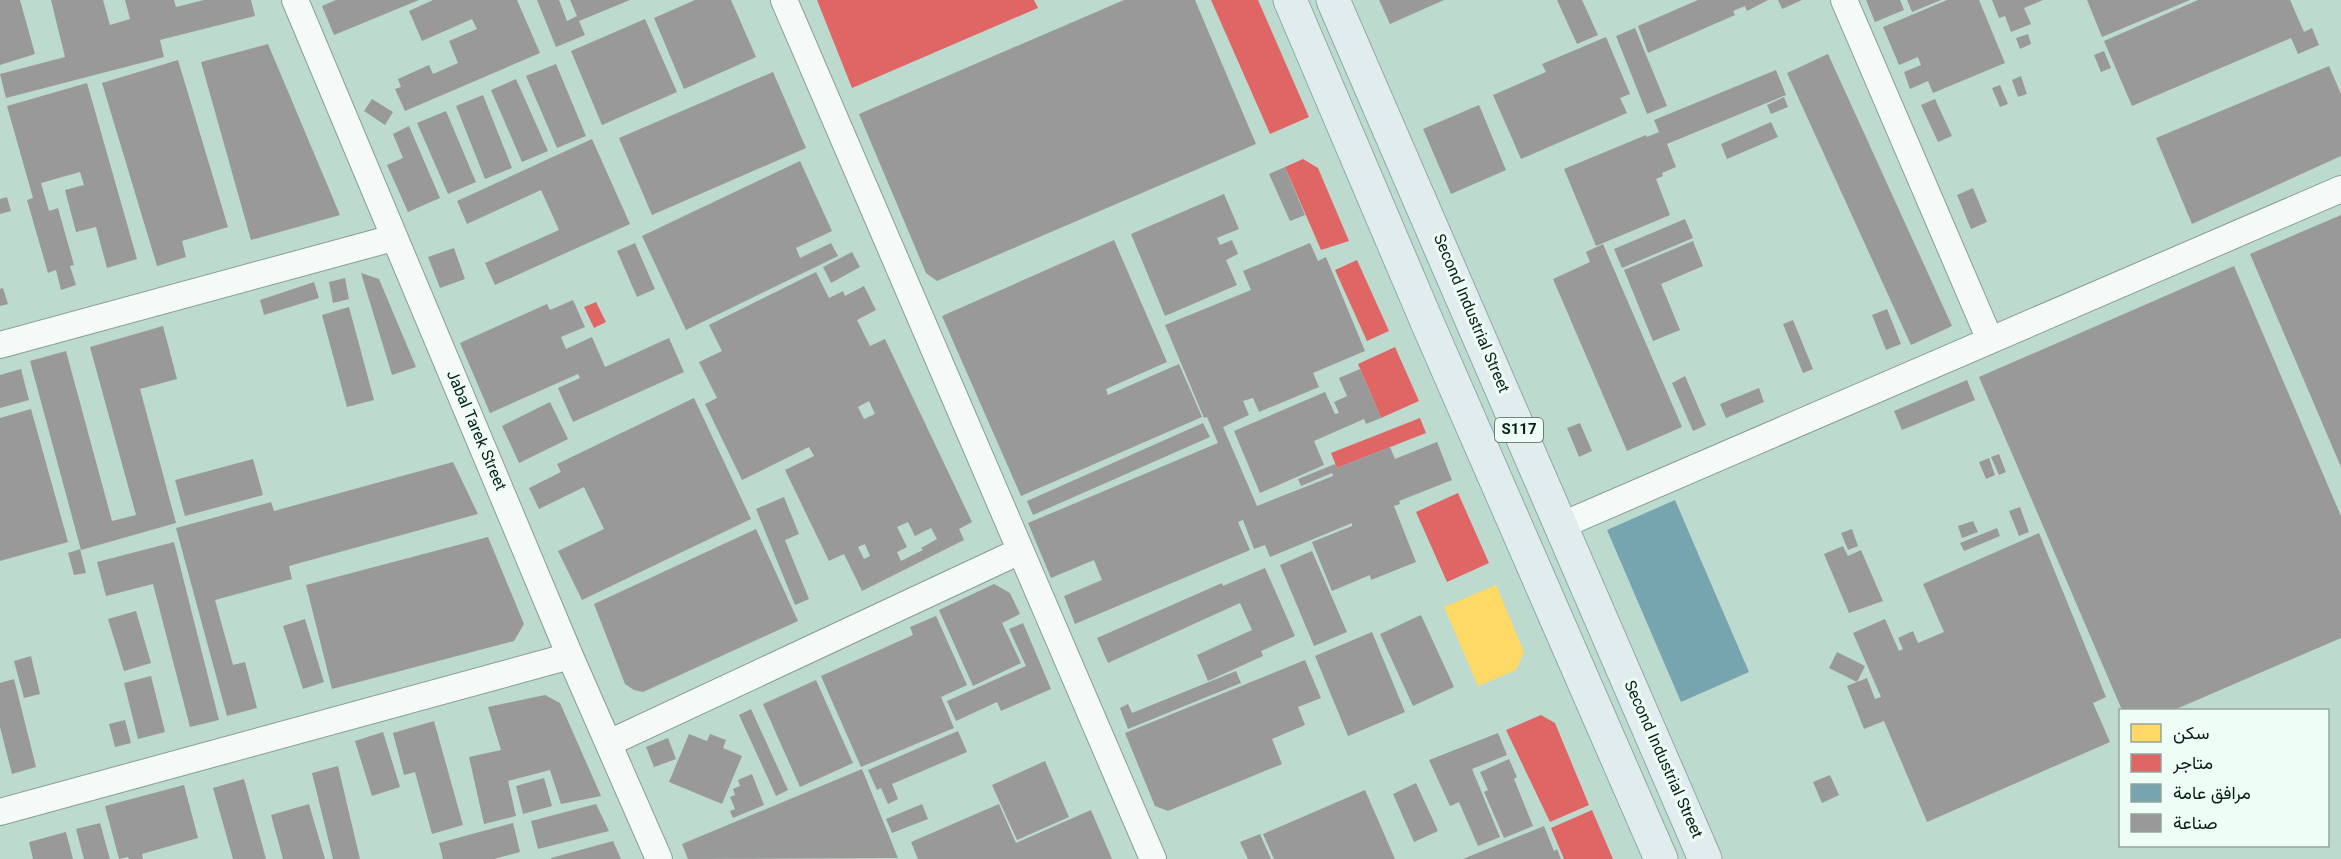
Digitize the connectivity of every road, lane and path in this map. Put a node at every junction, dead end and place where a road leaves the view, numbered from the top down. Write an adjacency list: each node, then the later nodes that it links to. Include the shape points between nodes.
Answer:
1 (296, 0): 7 (street, Jabal Tarek Street)
2 (784, 0): 11 (street)
3 (1290, 0): 17 (main road, S117)
4 (1333, 0): 10 (main road, Second Industrial Street / S117)
5 (1844, 0): 8 (street)
6 (2341, 189): 8 (street)
7 (393, 238): 9 (street); 12 (street, Jabal Tarek Street)
8 (1990, 340): 10 (street)
9 (0, 345)
10 (1560, 526): 18 (main road, Second Industrial Street / S117)
11 (1020, 551): 13 (street); 16 (street)
12 (570, 656): 13 (street, Jabal Tarek Street); 14 (street)
13 (609, 743): 15 (street, Jabal Tarek Street)
14 (0, 812)
15 (659, 859)
16 (1153, 859)
17 (1661, 859)
18 (1705, 859)

